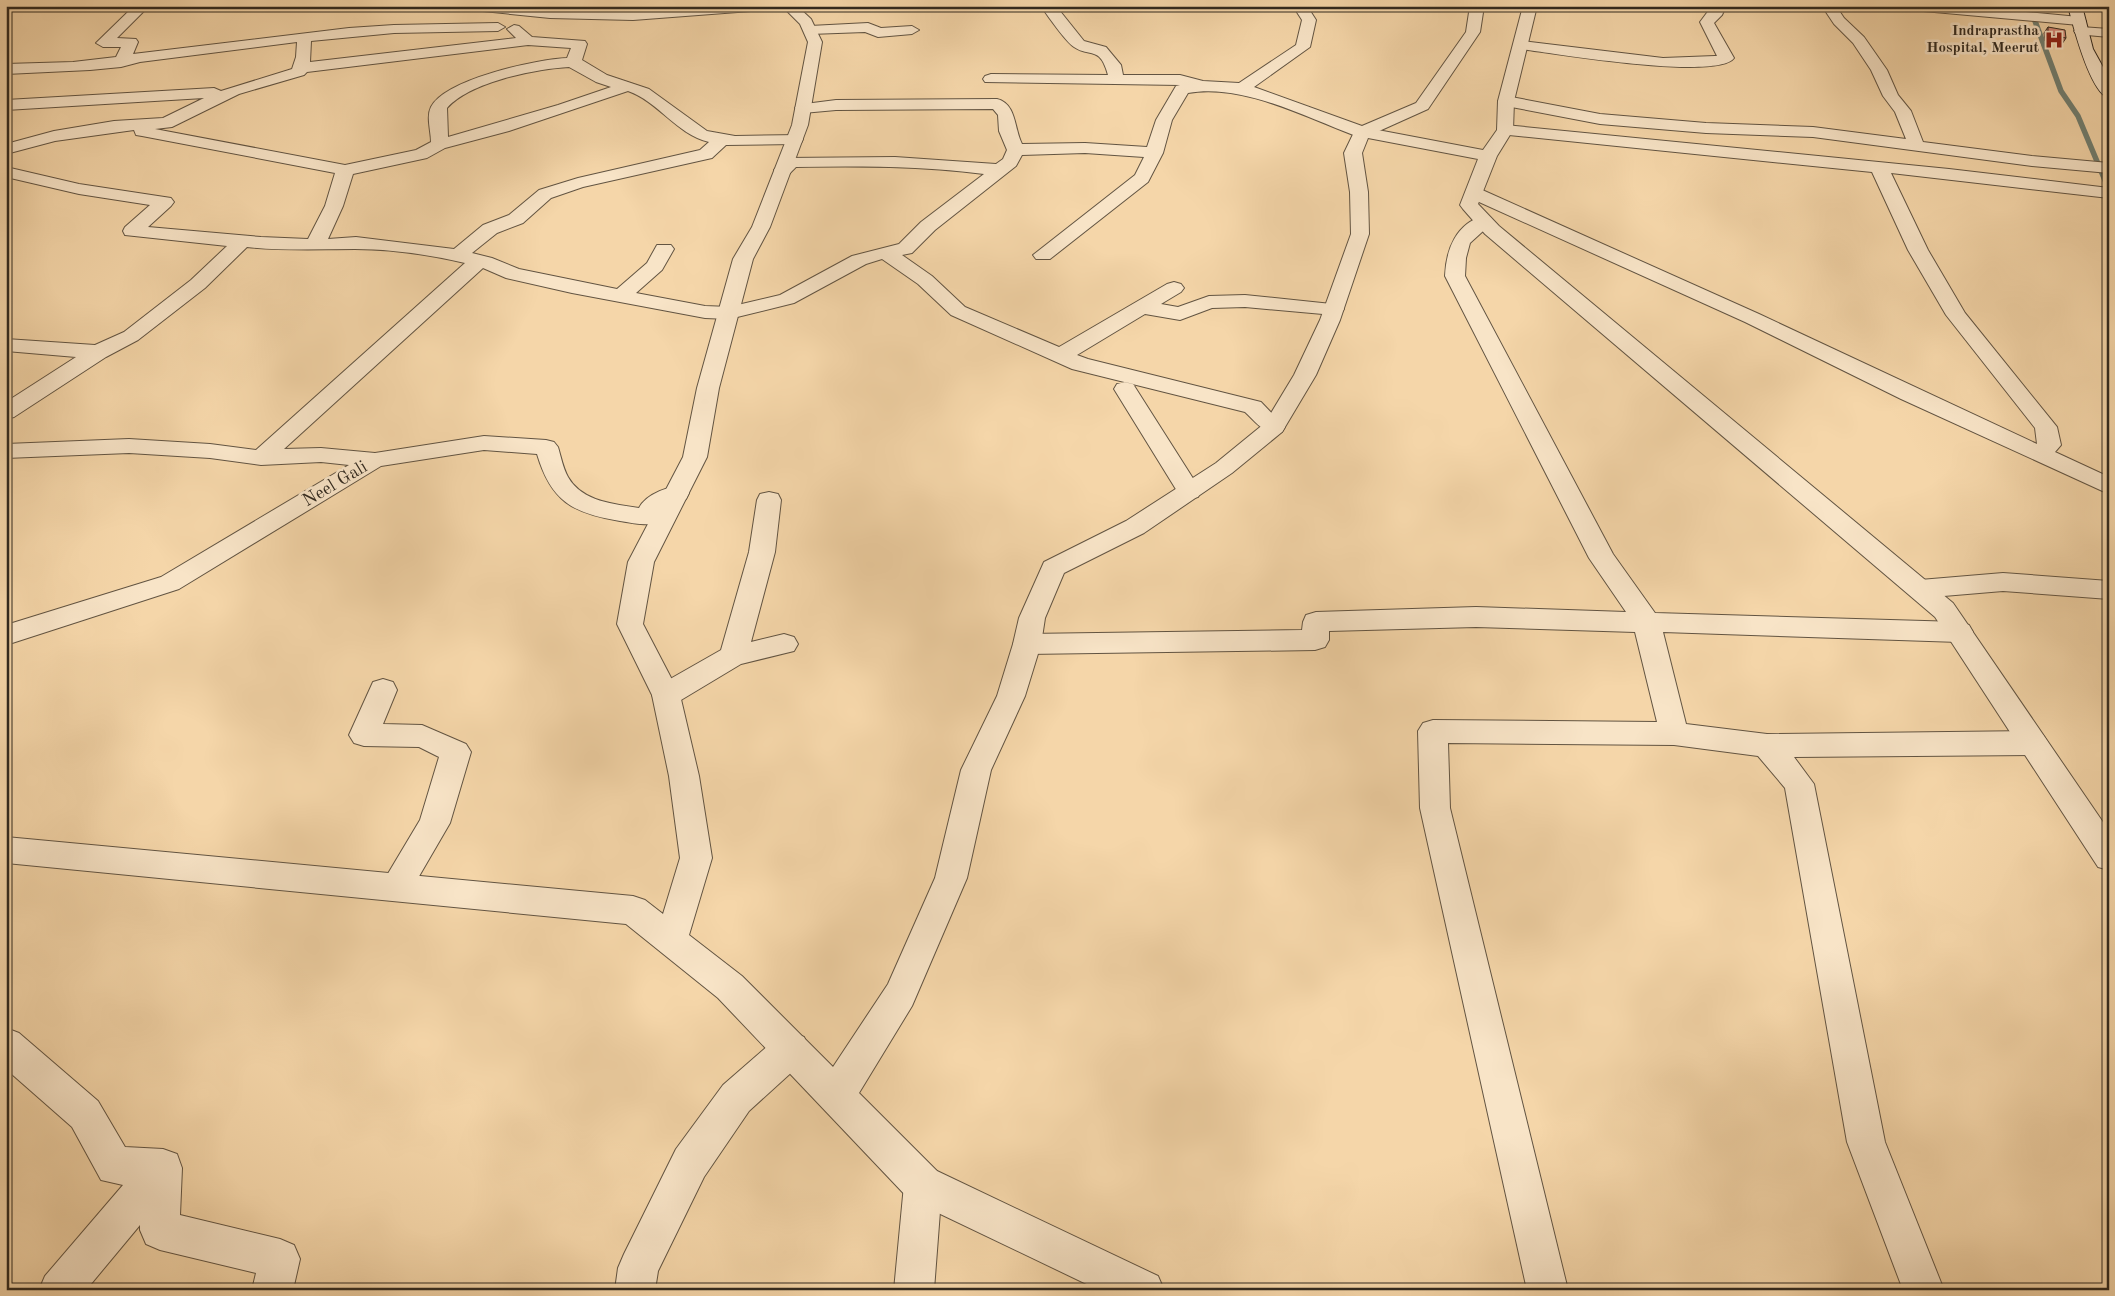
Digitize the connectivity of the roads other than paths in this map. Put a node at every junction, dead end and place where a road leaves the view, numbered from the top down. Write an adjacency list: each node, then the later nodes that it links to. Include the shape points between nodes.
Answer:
1 (142, 6): 24 (street, via 103,43 131,42)
2 (473, 6): 13 (street)
3 (765, 6): 14 (street, via 678,14)
4 (789, 6): 17 (street)
5 (1048, 6): 29 (street, via 1079,44 1101,50 1113,65)
6 (1300, 6): 33 (street, via 1309,20 1303,47)
7 (1476, 6): 40 (street, via 1473,32 1422,106)
8 (1530, 6): 23 (street)
9 (1718, 6): 23 (street, via 1717,12 1707,22 1726,58 1717,61 1664,63)
10 (1829, 6): 44 (street, via 1859,40 1879,70 1891,96 1903,110)
11 (1912, 6): 15 (street)
12 (2075, 6): 15 (street)
13 (511, 10): 14 (street); 16 (street)
14 (594, 15): 22 (street)
15 (2080, 26): 19 (street); 32 (street, via 2086,49)
16 (498, 27): 20 (street, via 426,27); 21 (street, via 512,28)
17 (810, 30): 18 (street, via 868,27 878,33); 37 (street, via 815,42)
18 (912, 30)
19 (2109, 32)
20 (304, 38): 24 (street); 27 (street)
21 (528, 41): 22 (street); 27 (street)
22 (580, 44): 25 (street)
23 (1521, 45): 35 (street)
24 (121, 62): 26 (street)
25 (572, 63): 30 (street, via 586,67 596,76); 43 (street, via 515,71 462,90 440,104 437,113 441,132)
26 (6, 68)
27 (301, 68): 34 (street, via 299,72)
28 (991, 79): 29 (street)
29 (1117, 80): 31 (street, via 1180,80)
30 (627, 86): 41 (street, via 643,92 700,134); 43 (street, via 488,134)
31 (1204, 86): 33 (street); 47 (street, via 1182,89 1164,120)
32 (2107, 86)
33 (1242, 88): 40 (street)
34 (233, 91): 36 (street); 38 (street, via 166,123)
35 (1506, 101): 39 (street); 44 (street, via 1600,119 1706,128 1813,132)
36 (6, 105)
37 (803, 108): 42 (street); 46 (street, via 996,104 1006,114 1006,131)
38 (114, 126): 45 (street, via 54,136); 51 (street)
39 (1505, 130): 48 (street); 49 (street)
40 (1362, 132): 48 (street); 68 (street, via 1353,153 1359,192 1360,234)
41 (723, 139): 42 (street); 63 (street, via 706,154 578,183 545,194 516,219 490,229)
42 (795, 139): 52 (street)
43 (439, 144): 51 (street, via 421,154)
44 (1916, 144): 50 (street)
45 (6, 149)
46 (1016, 150): 47 (street, via 1051,147); 53 (street, via 1010,162)
47 (1154, 153): 62 (street, via 1142,178)
48 (1488, 156): 55 (street)
49 (1879, 167): 56 (street); 77 (street, via 1918,250 1956,315 2046,427 2049,445)
50 (2109, 168)
51 (345, 170): 59 (street, via 334,206)
52 (783, 170): 53 (street, via 791,162 822,162 924,164); 69 (street, via 761,227 743,260)
53 (999, 170): 61 (street, via 928,226 905,250)
54 (6, 172): 58 (street, via 79,189 165,202 132,231)
55 (1474, 193): 57 (street, via 1469,205); 77 (street, via 1752,318)
56 (2109, 193)
57 (1484, 222): 84 (street); 86 (street, via 1468,230 1455,256 1455,276 1602,558)
58 (243, 241): 59 (street); 71 (street, via 191,290 131,336)
59 (315, 245): 63 (street, via 364,243)
60 (664, 249): 66 (street, via 655,266)
61 (886, 252): 69 (street, via 859,260 787,299); 72 (street, via 925,280 958,311)
62 (1043, 255)
63 (456, 256): 64 (street)
64 (479, 261): 66 (street, via 513,274); 78 (street)
65 (1174, 288): 67 (street)
66 (621, 296): 69 (street, via 705,312)
67 (1143, 307): 68 (street, via 1180,314 1209,302 1245,301); 72 (street)
68 (1334, 309): 75 (street, via 1304,375)
69 (729, 313): 82 (street, via 708,388 695,457)
70 (6, 345): 71 (street)
71 (98, 352): 74 (street)
72 (1061, 355): 75 (street, via 1080,364 1253,407)
73 (1125, 389): 81 (street)
74 (6, 412)
75 (1274, 427): 81 (street, via 1224,468)
76 (6, 451): 78 (street, via 129,446)
77 (2041, 455): 80 (street)
78 (261, 458): 79 (street, via 321,455)
79 (375, 460): 82 (street, Neel Gali, via 484,443 546,447 557,479 575,498 596,509 649,517 652,506); 88 (street, Neel Gali, via 170,583)
80 (2109, 486)
81 (1189, 491): 90 (street, via 1135,527 1053,568 1032,618)
82 (677, 493): 93 (street, via 641,562 630,624)
83 (769, 500): 91 (street, via 762,552)
84 (1920, 589): 85 (street, via 2004,582); 87 (street, via 1944,610)
85 (2109, 590)
86 (1646, 620): 87 (street); 90 (street, via 1476,617 1316,622 1315,640); 94 (street)
87 (1959, 632): 95 (street)
88 (6, 635)
89 (784, 644): 91 (street)
90 (1027, 644): 103 (street, via 1011,696 976,770 951,878 900,995)
91 (733, 656): 93 (street)
92 (382, 690): 99 (street, via 364,735 422,736 456,752 434,823)
93 (666, 695): 100 (street, via 684,776 696,858)
94 (1674, 734): 96 (street); 111 (street, via 1433,731 1435,808)
95 (2033, 743): 96 (street); 98 (street)
96 (1767, 746): 112 (street, via 1799,784 1866,1142)
97 (6, 850): 99 (street)
98 (2109, 857)
99 (396, 887): 100 (street, via 633,910)
100 (671, 940): 102 (street, via 730,987)
101 (6, 1045): 104 (street, via 85,1114 115,1166)
102 (791, 1049): 103 (street); 108 (street, via 736,1098 690,1163 638,1268)
103 (836, 1096): 105 (street)
104 (163, 1168): 106 (street); 107 (street, via 160,1230 280,1259)
105 (923, 1185): 109 (street); 110 (street)
106 (59, 1290)
107 (272, 1290)
108 (635, 1290)
109 (914, 1290)
110 (1144, 1290)
111 (1548, 1290)
112 (1924, 1290)

